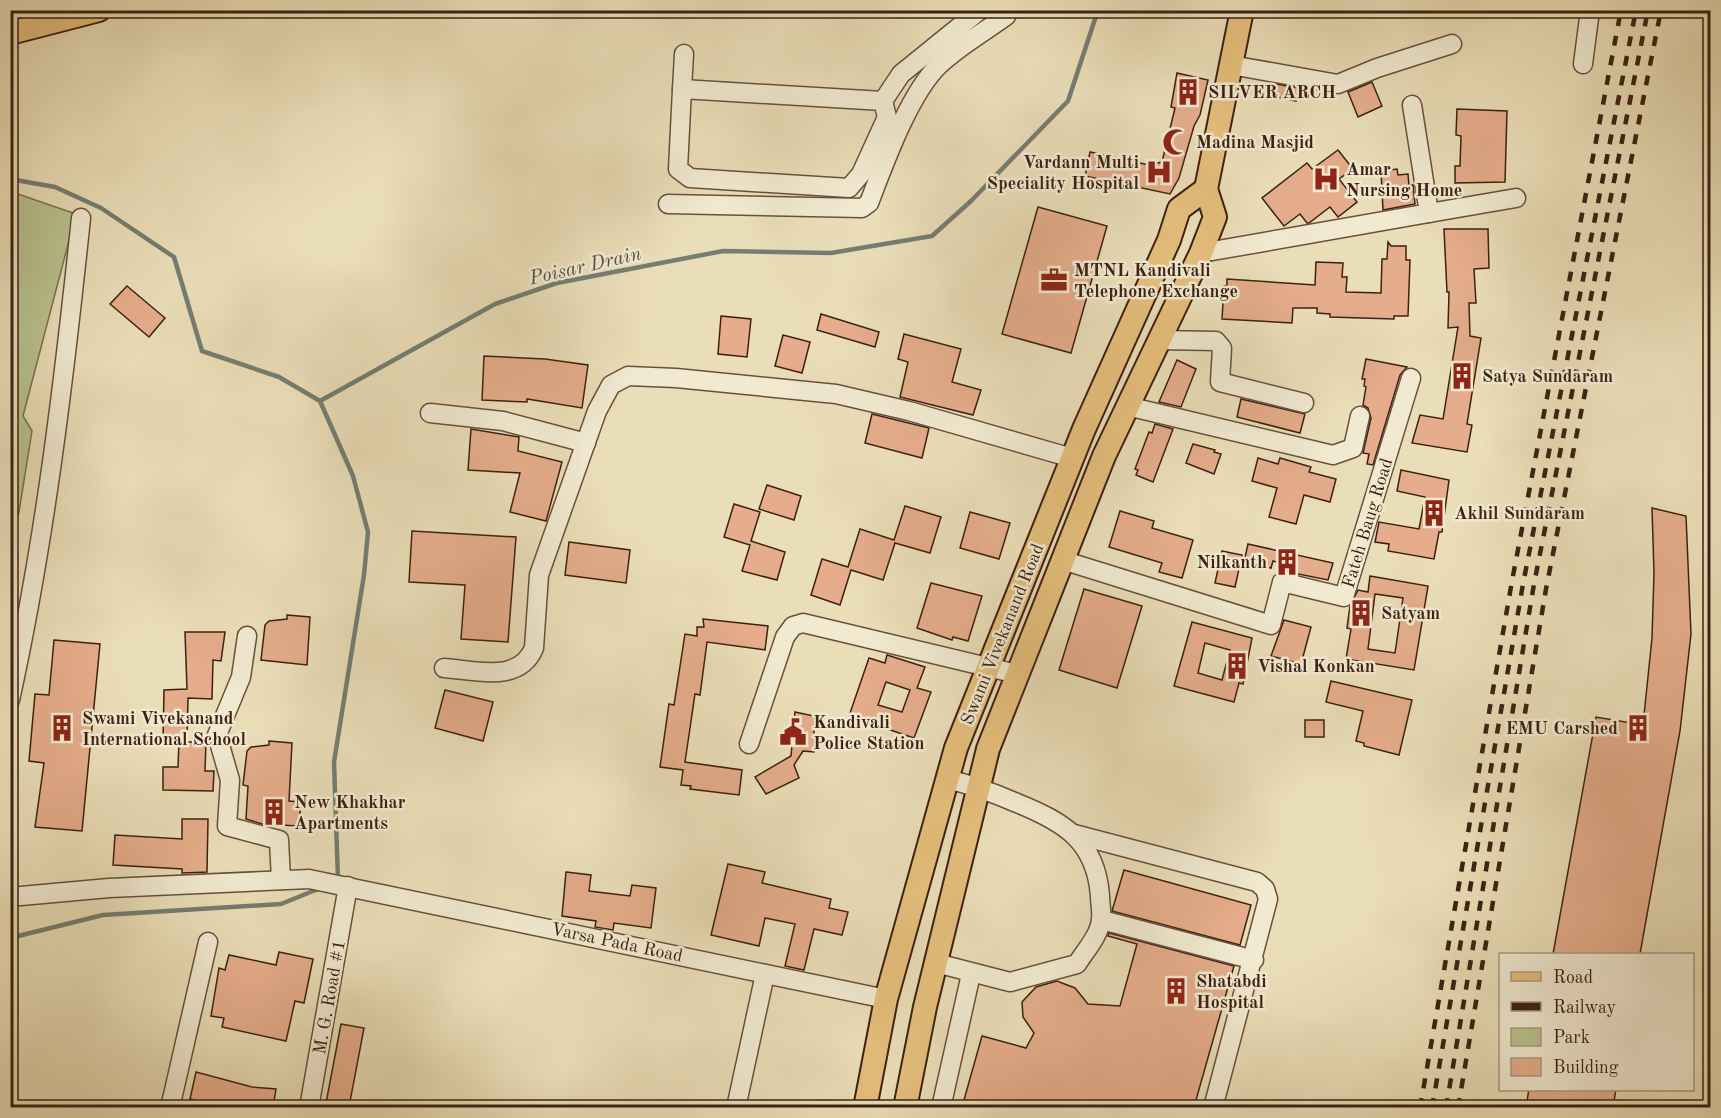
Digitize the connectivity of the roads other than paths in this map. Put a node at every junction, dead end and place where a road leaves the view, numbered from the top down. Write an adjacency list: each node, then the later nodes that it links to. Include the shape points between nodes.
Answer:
1 (99, 10): 6 (main road)
2 (980, 10): 13 (street, via 901,74)
3 (1009, 10): 17 (street, via 952,53 924,84 869,203 862,208)
4 (1242, 10): 11 (main road, Swami Vivekanand Road)
5 (1590, 10): 10 (street)
6 (54, 16): 7 (main road)
7 (10, 33)
8 (1452, 44): 11 (street, via 1338,84)
9 (684, 54): 12 (street)
10 (1582, 64)
11 (1231, 65): 15 (main road, Swami Vivekanand Road)
12 (682, 89): 13 (street); 13 (street, via 678,169 690,178 849,188 861,174 887,117)
13 (883, 101)
14 (1412, 105): 18 (street)
15 (1206, 189): 20 (main road, Swami Vivekanand Road, via 1215,217); 28 (main road, Swami Vivekanand Road, via 1179,209)
16 (1516, 198): 18 (street)
17 (668, 204)
18 (1429, 213): 20 (street)
19 (81, 218): 34 (street, via 54,465)
20 (1201, 253): 21 (main road, Swami Vivekanand Road)
21 (1159, 340): 23 (street, via 1216,341 1222,348 1220,382); 24 (main road, Swami Vivekanand Road)
22 (1411, 378): 29 (street, Fateh Baug Road, via 1344,597 1282,582 1271,625)
23 (1304, 403)
24 (1127, 406): 26 (street, via 1333,455 1353,448); 29 (main road, Swami Vivekanand Road)
25 (430, 413): 27 (street, via 503,422)
26 (1360, 416)
27 (586, 443): 28 (street, via 611,385 627,376 836,394); 32 (street, via 539,574 534,648 529,659 514,670 501,673)
28 (1072, 459): 31 (main road, Swami Vivekanand Road)
29 (1062, 560): 33 (main road, Swami Vivekanand Road)
30 (247, 636): 39 (street, via 241,677 217,735 230,780 226,826 279,840)
31 (989, 666): 33 (street); 35 (street, via 803,623 794,626 785,637); 36 (main road, Swami Vivekanand Road)
32 (444, 668)
33 (1017, 674): 37 (main road, Swami Vivekanand Road)
34 (10, 700)
35 (749, 744)
36 (947, 779): 37 (street); 48 (main road, Swami Vivekanand Road)
37 (978, 787): 38 (street, via 1053,818); 45 (main road, Swami Vivekanand Road)
38 (1074, 834): 42 (street, via 1091,856 1099,879); 44 (street, via 1257,882 1268,899)
39 (281, 880): 40 (street, Varsa Pada Road, via 309,879); 41 (street, Varsa Pada Road)
40 (348, 886): 46 (street, Varsa Pada Road); 50 (street, M. G. Road #1)
41 (10, 897)
42 (1101, 920): 44 (street); 47 (street, via 1077,964 1010,982)
43 (208, 942): 49 (street)
44 (1254, 960): 55 (street)
45 (936, 963): 47 (street); 53 (main road, Swami Vivekanand Road)
46 (765, 974): 48 (street, Varsa Pada Road); 51 (street)
47 (971, 974): 54 (street)
48 (886, 999): 52 (main road, Swami Vivekanand Road)
49 (170, 1107)
50 (309, 1107)
51 (736, 1107)
52 (865, 1107)
53 (905, 1107)
54 (941, 1107)
55 (1213, 1107)

